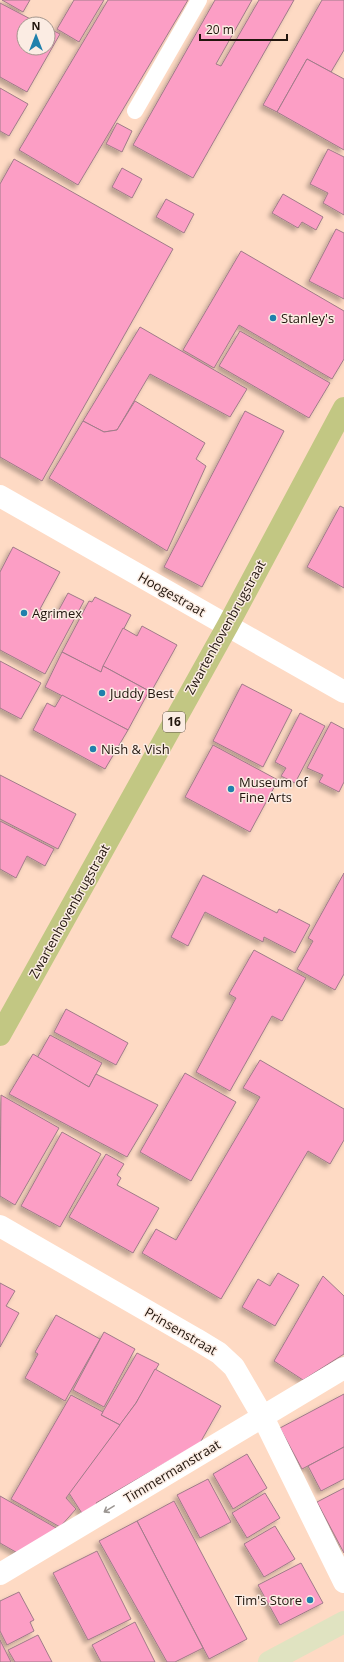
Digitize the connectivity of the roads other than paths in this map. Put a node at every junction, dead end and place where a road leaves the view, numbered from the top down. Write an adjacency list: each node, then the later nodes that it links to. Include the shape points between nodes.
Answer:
1 (199, 0): 2 (lane)
2 (135, 111)
3 (344, 408): 5 (main road, Zwartenhovenbrugstraat / 16)
4 (0, 496): 5 (street, Hoogestraat)
5 (228, 625): 6 (street, Hoogestraat); 7 (main road, Zwartenhovenbrugstraat / 16)
6 (344, 692)
7 (0, 1035)
8 (0, 1226): 10 (street, Prinsenstraat, via 219,1353 234,1367)
9 (344, 1368): 10 (street, Timmermanstraat)
10 (263, 1417): 11 (street, Timmermanstraat, one-way to 11); 12 (street, Prinsenstraat)
11 (0, 1574)
12 (344, 1582)
13 (344, 1622): 14 (main road)
14 (269, 1662)

